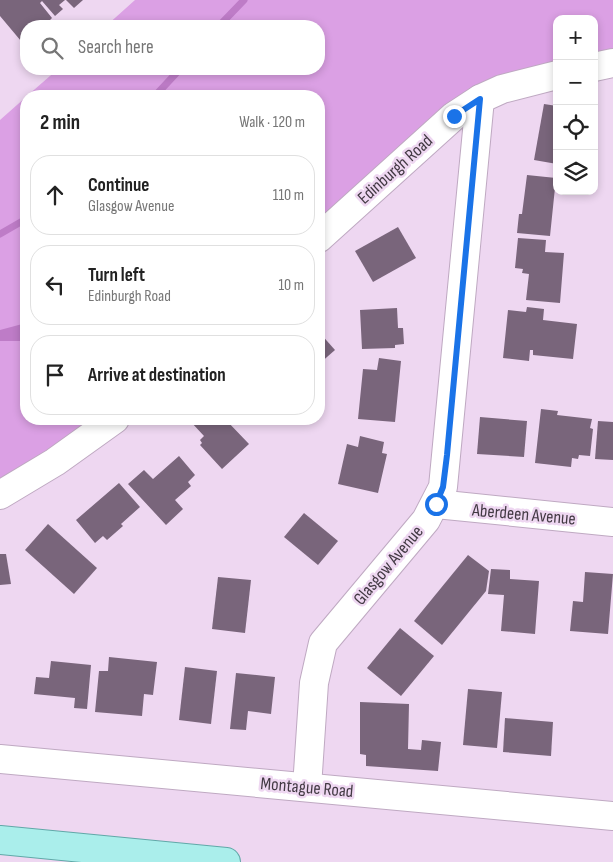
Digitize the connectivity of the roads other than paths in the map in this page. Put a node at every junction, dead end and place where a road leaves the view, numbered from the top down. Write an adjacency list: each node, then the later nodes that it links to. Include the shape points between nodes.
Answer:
1 (613, 63): 2 (street)
2 (598, 66)
3 (553, 76): 4 (street, Edinburgh Road, via 502,89)
4 (480, 99): 5 (street, Edinburgh Road, via 454,116); 8 (street, Glasgow Avenue, via 447,455 443,487)
5 (325, 233)
6 (106, 425): 7 (street)
7 (0, 495)
8 (436, 504): 9 (street, Aberdeen Avenue); 11 (street, Glasgow Avenue, via 323,643 314,683)
9 (613, 522)
10 (0, 759): 11 (street, Montague Road)
11 (307, 787): 12 (street, Montague Road)
12 (613, 816)
13 (0, 840): 14 (main road)
14 (226, 862)

